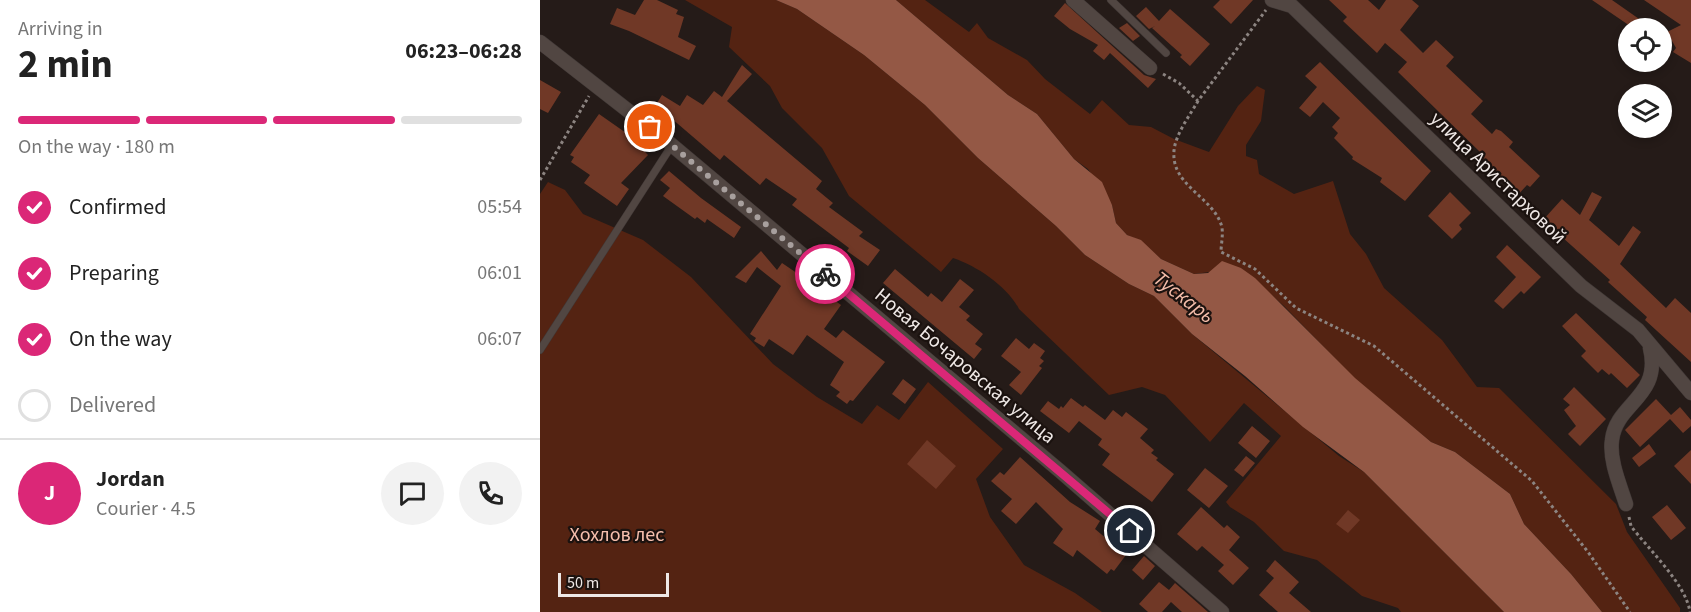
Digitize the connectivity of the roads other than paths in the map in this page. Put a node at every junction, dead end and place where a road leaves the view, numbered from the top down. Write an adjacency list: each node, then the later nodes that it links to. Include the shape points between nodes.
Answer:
1 (1072, 0): 7 (street)
2 (1111, 0): 6 (lane)
3 (1272, 0): 4 (street, улица Аристарховой)
4 (1294, 3): 9 (street, улица Аристарховой, via 1581,286)
5 (540, 42): 8 (street, Новая Бочаровская улица)
6 (1166, 53)
7 (1150, 68)
8 (672, 145): 10 (lane); 13 (street, Новая Бочаровская улица)
9 (1649, 343): 11 (street, улица Аристарховой); 12 (street, via 1654,364 1651,377 1612,440)
10 (540, 350)
11 (1691, 393)
12 (1626, 504)
13 (1222, 612)

